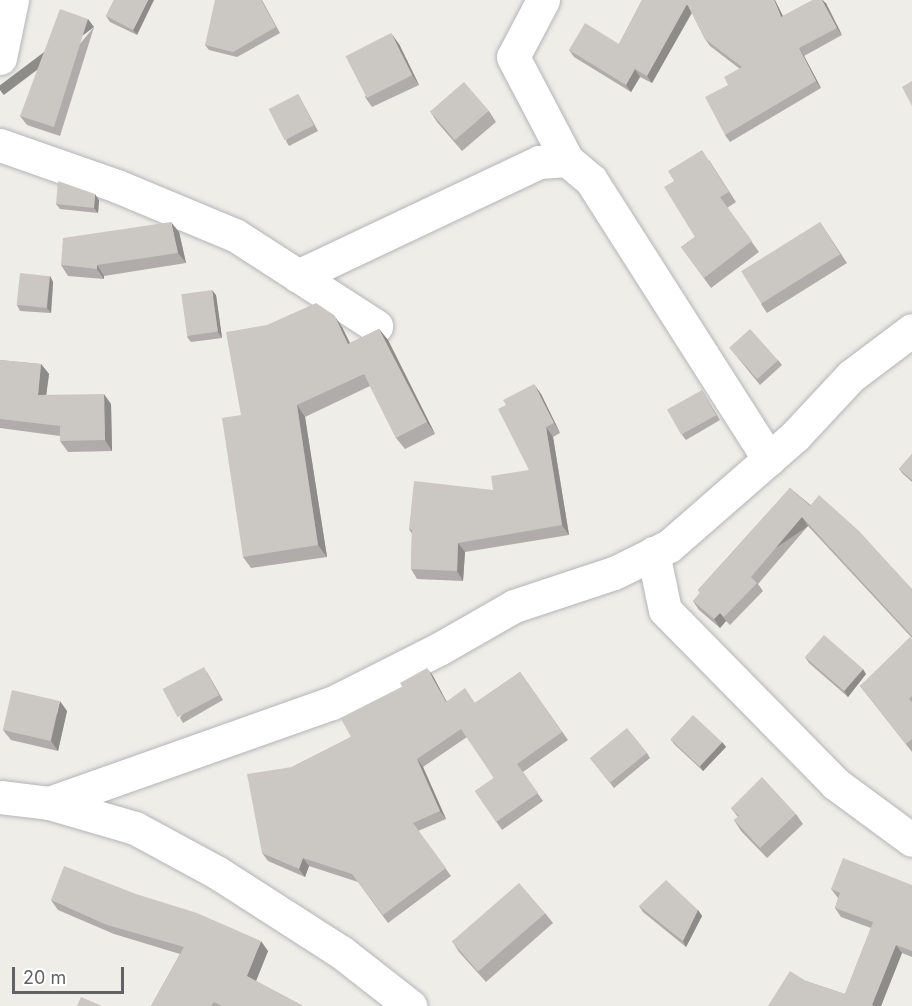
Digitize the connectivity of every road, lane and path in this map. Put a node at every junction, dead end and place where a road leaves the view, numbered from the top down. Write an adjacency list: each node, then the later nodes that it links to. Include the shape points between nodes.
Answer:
1 (12, 0): 3 (street)
2 (543, 0): 5 (street, via 513,57)
3 (0, 58)
4 (0, 145): 6 (street, via 117,186 235,235)
5 (567, 160): 6 (street, via 539,162); 9 (street, via 591,180)
6 (298, 276): 7 (street)
7 (376, 326)
8 (912, 330): 9 (street, via 851,376)
9 (769, 459): 10 (street, via 669,546)
10 (653, 553): 12 (street, via 614,573 514,606 439,650 332,703); 13 (street, via 665,610 836,784)
11 (0, 797): 12 (street)
12 (49, 802): 14 (street, via 135,828 218,873 341,952)
13 (912, 840)
14 (410, 1006)

